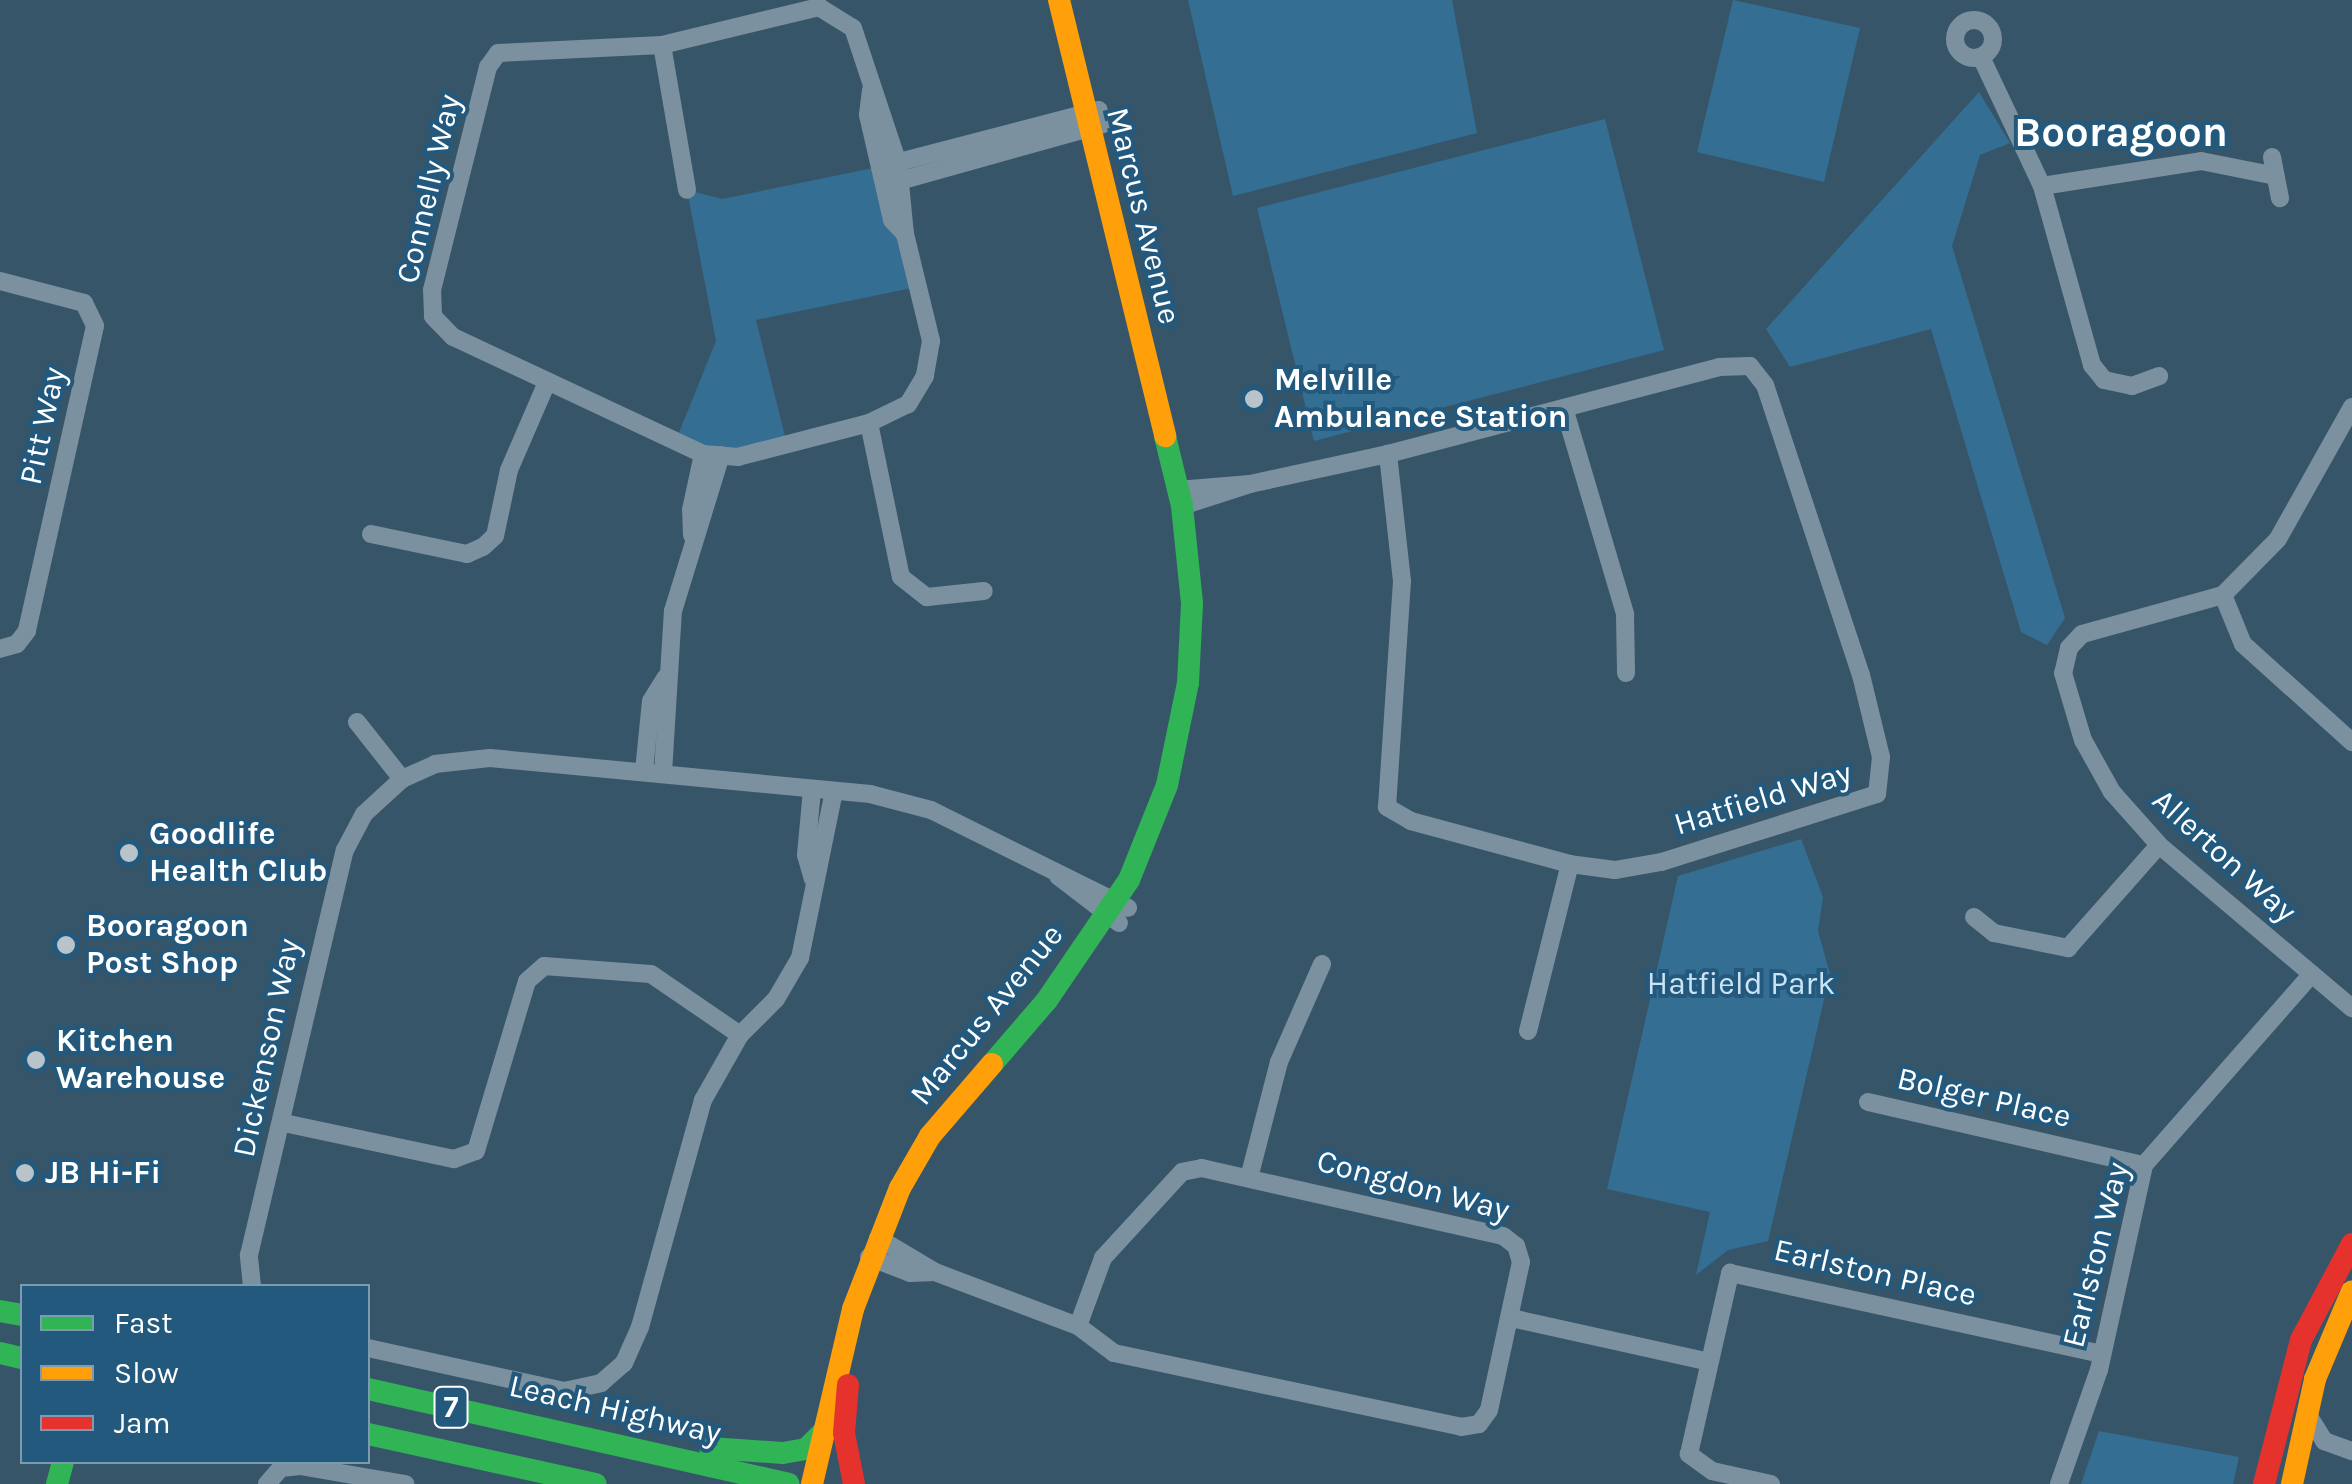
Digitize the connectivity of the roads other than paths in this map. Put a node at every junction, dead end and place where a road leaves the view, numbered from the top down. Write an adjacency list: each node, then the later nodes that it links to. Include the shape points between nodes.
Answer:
1 (1059, 0): 7 (main road, Marcus Avenue)
2 (1072, 0): 7 (main road, Marcus Avenue)
3 (1976, 0): 4 (street)
4 (1977, 21): 6 (street, via 1993,37); 6 (street, via 1959,28 1956,43 1963,55)
5 (662, 45): 9 (street, Connelly Way, via 819,7 854,28 871,90 868,115); 12 (street); 16 (street, Connelly Way, via 498,53 488,67 432,290 433,316 453,337)
6 (1981, 56): 11 (street)
7 (1094, 119): 9 (street); 22 (main road, Marcus Avenue)
8 (2272, 157): 10 (street)
9 (891, 174): 19 (street, Connelly Way, via 931,341 925,376 908,404)
10 (2276, 176): 11 (street, via 2201,160); 13 (street)
11 (2042, 186): 15 (street, via 2092,364 2104,380 2132,386)
12 (686, 190)
13 (2280, 198)
14 (0, 280): 26 (street, Pitt Way, via 84,303 95,326 32,614)
15 (2159, 376)
16 (546, 382): 21 (street, Connelly Way); 23 (street, via 509,470 494,536 482,547 467,554)
17 (2352, 407): 25 (street, Allerton Way, via 2278,539)
18 (1565, 411): 20 (street, Hatfield Way); 27 (street, via 1625,614); 37 (street, Hatfield Way, via 1719,368 1750,366 1765,385 1861,674 1882,776 1877,794 1856,803 1661,862 1615,870)
19 (869, 423): 21 (street, Connelly Way, via 738,457); 24 (street, via 901,577 927,597)
20 (1388, 454): 22 (street, Hatfield Way); 37 (street, Hatfield Way, via 1402,581 1387,807 1411,821)
21 (712, 455): 28 (street, via 690,510 692,536)
22 (1187, 496): 39 (main road, Marcus Avenue, via 1188,683 1168,786)
23 (372, 534)
24 (984, 591)
25 (2224, 594): 30 (street, via 2244,644); 36 (street, Allerton Way, via 2082,634 2069,648 2063,673 2082,740 2112,792)
26 (8, 646)
27 (1626, 673)
28 (666, 677): 31 (street, via 652,700); 32 (street)
29 (357, 722): 33 (street)
30 (2352, 742)
31 (644, 771): 32 (street, Dickenson Way); 33 (street, Dickenson Way, via 490,758 435,764)
32 (663, 773): 34 (street, Dickenson Way)
33 (402, 779): 47 (street, Dickenson Way, via 364,814 334,880)
34 (812, 790): 35 (street, Dickenson Way); 38 (street, via 806,855)
35 (834, 792): 38 (street, via 824,858); 39 (street, Dickenson Way, via 931,810)
36 (2159, 845): 40 (street, via 2068,948 1994,934); 42 (street, Allerton Way)
37 (1570, 864): 44 (street)
38 (813, 879): 45 (street, via 800,958 776,999)
39 (1118, 911): 51 (main road, Marcus Avenue, via 930,1136)
40 (1974, 917)
41 (1322, 964): 49 (street, via 1278,1062)
42 (2312, 974): 43 (street, Allerton Way); 48 (street, Earlston Way)
43 (2352, 1008)
44 (1528, 1031)
45 (740, 1034): 47 (street, via 651,974 544,966 527,982 476,1151 454,1159); 56 (street, via 703,1100 624,1363 601,1382 564,1391)
46 (1868, 1102): 48 (street, Bolger Place)
47 (284, 1123): 52 (street, Dickenson Way, via 249,1254)
48 (2144, 1165): 57 (street, Earlston Way)
49 (1250, 1174): 54 (street, Congdon Way, via 1503,1236 1521,1262); 55 (street, Congdon Way, via 1182,1172 1103,1258)
50 (2352, 1244): 74 (main road, via 2301,1340)
51 (880, 1250): 55 (street, Congdon Way); 62 (main road, Marcus Avenue); 71 (main road, Marcus Avenue, via 844,1402)
52 (252, 1284)
53 (2352, 1291): 60 (main road, via 2332,1327)
54 (1510, 1318): 55 (street, Congdon Way, via 1489,1410 1479,1424 1461,1428 1114,1353); 58 (street)
55 (1078, 1326)
56 (370, 1348)
57 (2102, 1354): 58 (street, Earlston Place, via 1730,1272); 73 (street, Earlston Way)
58 (1705, 1361): 72 (street, Earlston Place, via 1689,1454 1712,1470)
59 (370, 1389): 61 (main road, Leach Highway / 7)
60 (2307, 1409): 64 (street, via 2324,1441); 65 (main road)
61 (535, 1425): 62 (main road, via 590,1424 765,1455 806,1449); 69 (main road, Leach Highway / 7)
62 (822, 1433): 70 (main road, Marcus Avenue)
63 (370, 1434): 68 (main road, 7)
64 (2352, 1452): 65 (street, via 2308,1456)
65 (2293, 1476)
66 (266, 1484): 67 (street, via 281,1468 300,1466)
67 (405, 1484)
68 (596, 1484)
69 (788, 1484)
70 (812, 1484)
71 (854, 1484)
72 (1772, 1484)
73 (2059, 1484)
74 (2264, 1484)

